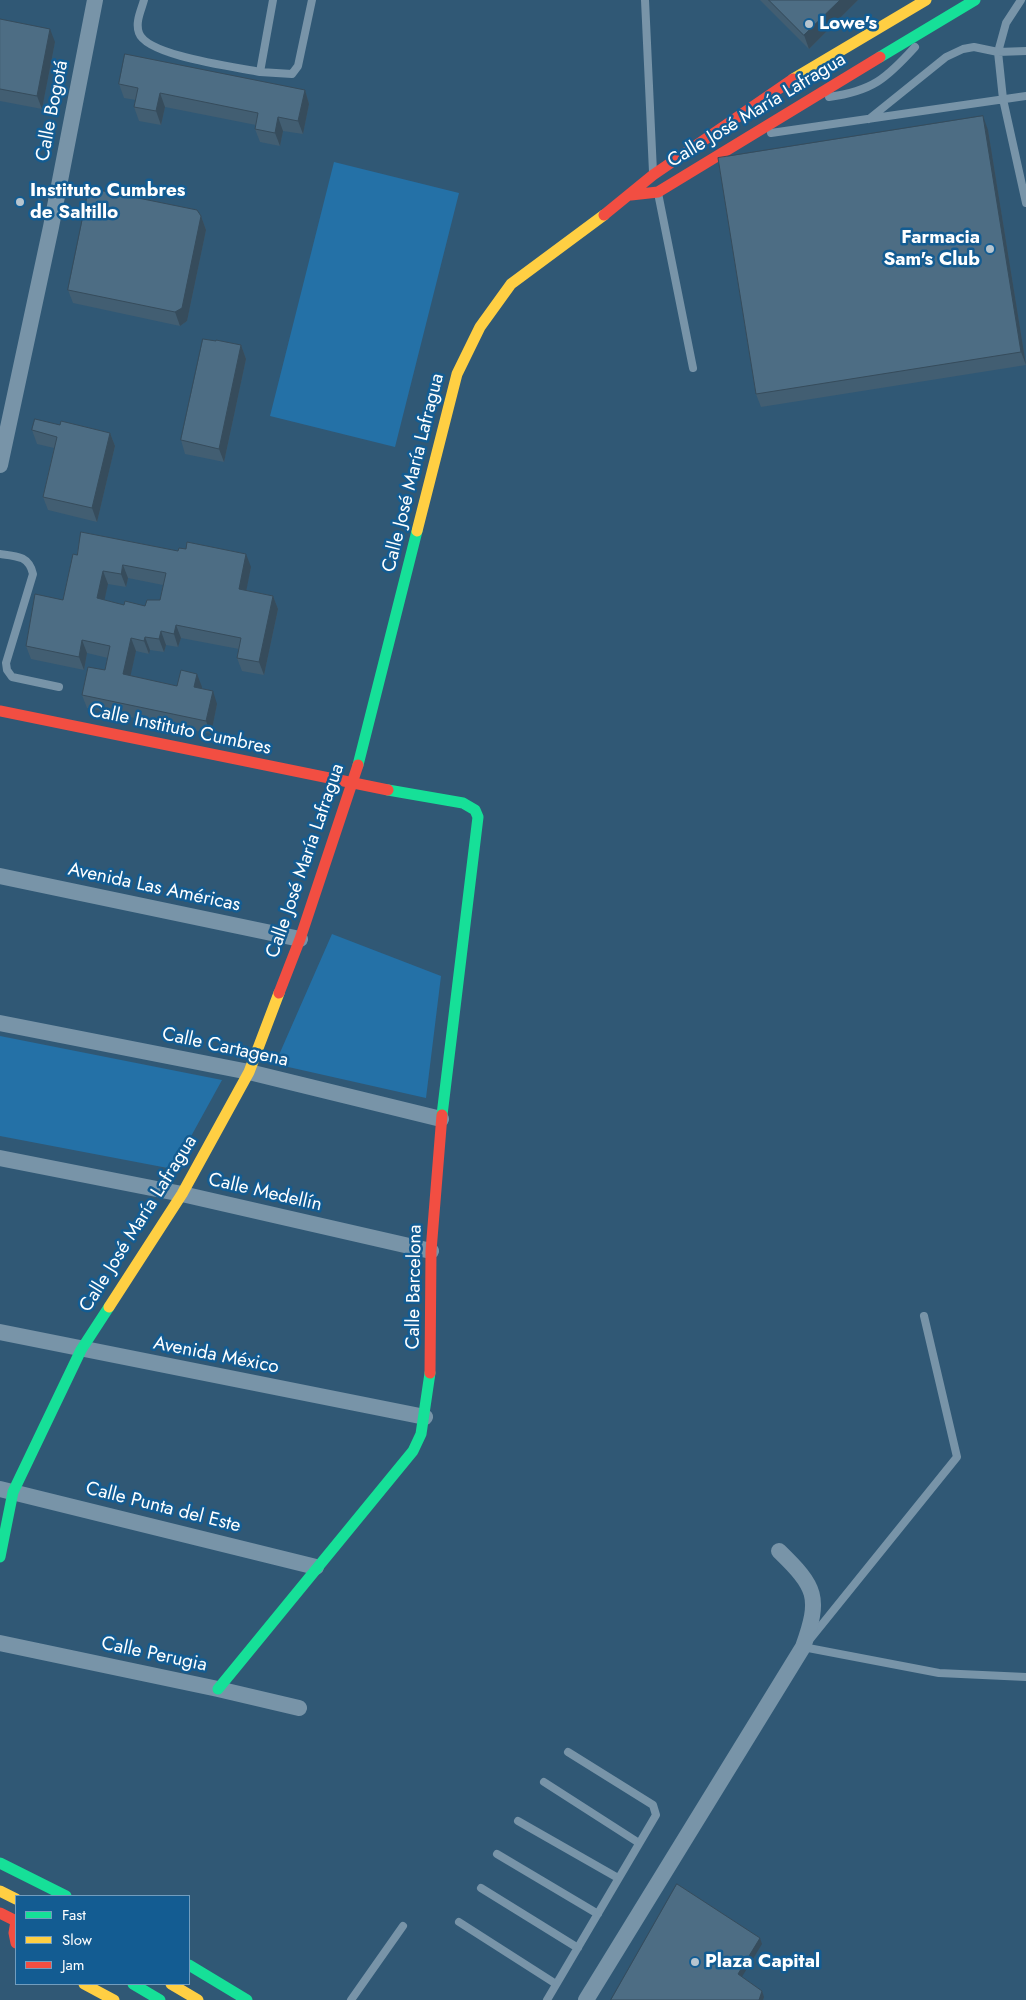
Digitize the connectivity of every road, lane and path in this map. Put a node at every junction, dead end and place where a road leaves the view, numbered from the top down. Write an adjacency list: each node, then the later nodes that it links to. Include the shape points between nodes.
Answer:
1 (95, 0): 23 (street, Calle Bogotá)
2 (144, 0): 12 (lane, via 137,23 143,42 174,54)
3 (274, 0): 12 (lane)
4 (312, 0): 12 (lane, via 296,71 288,75)
5 (645, 0): 18 (lane)
6 (926, 0): 18 (main road, Calle José María Lafragua, via 792,79)
7 (975, 0): 9 (main road, Calle José María Lafragua)
8 (1021, 0): 11 (lane, via 1006,23)
9 (934, 25): 14 (main road, Calle José María Lafragua); 14 (lane, via 893,71 870,87 854,94)
10 (1026, 51): 11 (lane)
11 (998, 52): 15 (lane); 16 (lane, via 974,46 946,57)
12 (260, 72)
13 (1026, 96): 15 (lane)
14 (810, 99): 17 (main road, Calle José María Lafragua)
15 (1004, 99): 16 (lane); 21 (lane)
16 (867, 120): 17 (lane)
17 (750, 136): 19 (main road, Calle José María Lafragua)
18 (653, 175): 19 (lane); 20 (main road, Calle José María Lafragua)
19 (658, 192): 20 (main road, Calle José María Lafragua); 22 (lane)
20 (631, 195): 27 (main road, Calle José María Lafragua, via 511,284 480,327 457,374)
21 (1026, 203)
22 (693, 368)
23 (0, 465)
24 (0, 554): 25 (lane, via 23,557 30,564 32,574 6,663 7,670 12,677)
25 (59, 687)
26 (0, 711): 27 (main road, Calle Instituto Cumbres)
27 (353, 784): 28 (main road, Calle Instituto Cumbres, via 463,803); 30 (main road, Calle José María Lafragua)
28 (478, 817): 33 (main road, Calle Barcelona)
29 (0, 876): 30 (street, Avenida Las Américas)
30 (300, 939): 32 (main road, Calle José María Lafragua)
31 (0, 1023): 32 (street, Calle Cartagena)
32 (249, 1072): 33 (street, Calle Cartagena); 35 (main road, Calle José María Lafragua)
33 (441, 1119): 36 (main road, Calle Barcelona)
34 (0, 1158): 35 (street, Calle Medellín)
35 (182, 1194): 36 (street, Calle Medellín); 39 (main road, Calle José María Lafragua)
36 (432, 1251): 40 (main road, Calle Barcelona, via 430,1373)
37 (924, 1316): 46 (lane, via 957,1457)
38 (0, 1332): 39 (street, Avenida México)
39 (81, 1350): 40 (street, Avenida México); 41 (main road, Calle José María Lafragua)
40 (425, 1417): 44 (main road, Calle Barcelona, via 413,1451)
41 (7, 1491): 43 (main road, Calle José María Lafragua); 44 (street, Calle Punta del Este)
42 (779, 1551): 46 (street, via 804,1574 812,1591 814,1618)
43 (0, 1557)
44 (316, 1567): 48 (main road, Calle Barcelona)
45 (0, 1643): 48 (street, Calle Perugia)
46 (803, 1647): 47 (lane, via 939,1674); 81 (street)
47 (1026, 1677)
48 (218, 1688): 49 (street, Calle Perugia)
49 (299, 1708)
50 (568, 1752): 53 (lane, via 653,1805 656,1815)
51 (544, 1782): 53 (lane)
52 (518, 1821): 56 (lane)
53 (639, 1843): 56 (lane)
54 (497, 1854): 63 (lane)
55 (0, 1863): 60 (main road)
56 (618, 1878): 63 (lane)
57 (481, 1888): 69 (lane)
58 (0, 1891): 61 (main road)
59 (36, 1895): 60 (main road)
60 (63, 1895)
61 (15, 1898)
62 (0, 1913): 64 (main road, bridge)
63 (598, 1914): 69 (lane)
64 (15, 1920)
65 (459, 1922): 71 (lane)
66 (403, 1926): 79 (lane)
67 (0, 1938): 68 (main road)
68 (15, 1946)
69 (578, 1948): 71 (lane)
70 (190, 1966): 78 (main road)
71 (556, 1984): 80 (lane)
72 (86, 1985): 75 (main road)
73 (135, 1985): 76 (main road)
74 (173, 1985): 77 (main road)
75 (114, 2000)
76 (160, 2000)
77 (198, 2000)
78 (247, 2000)
79 (351, 2000)
80 (547, 2000)
81 (586, 2000)

